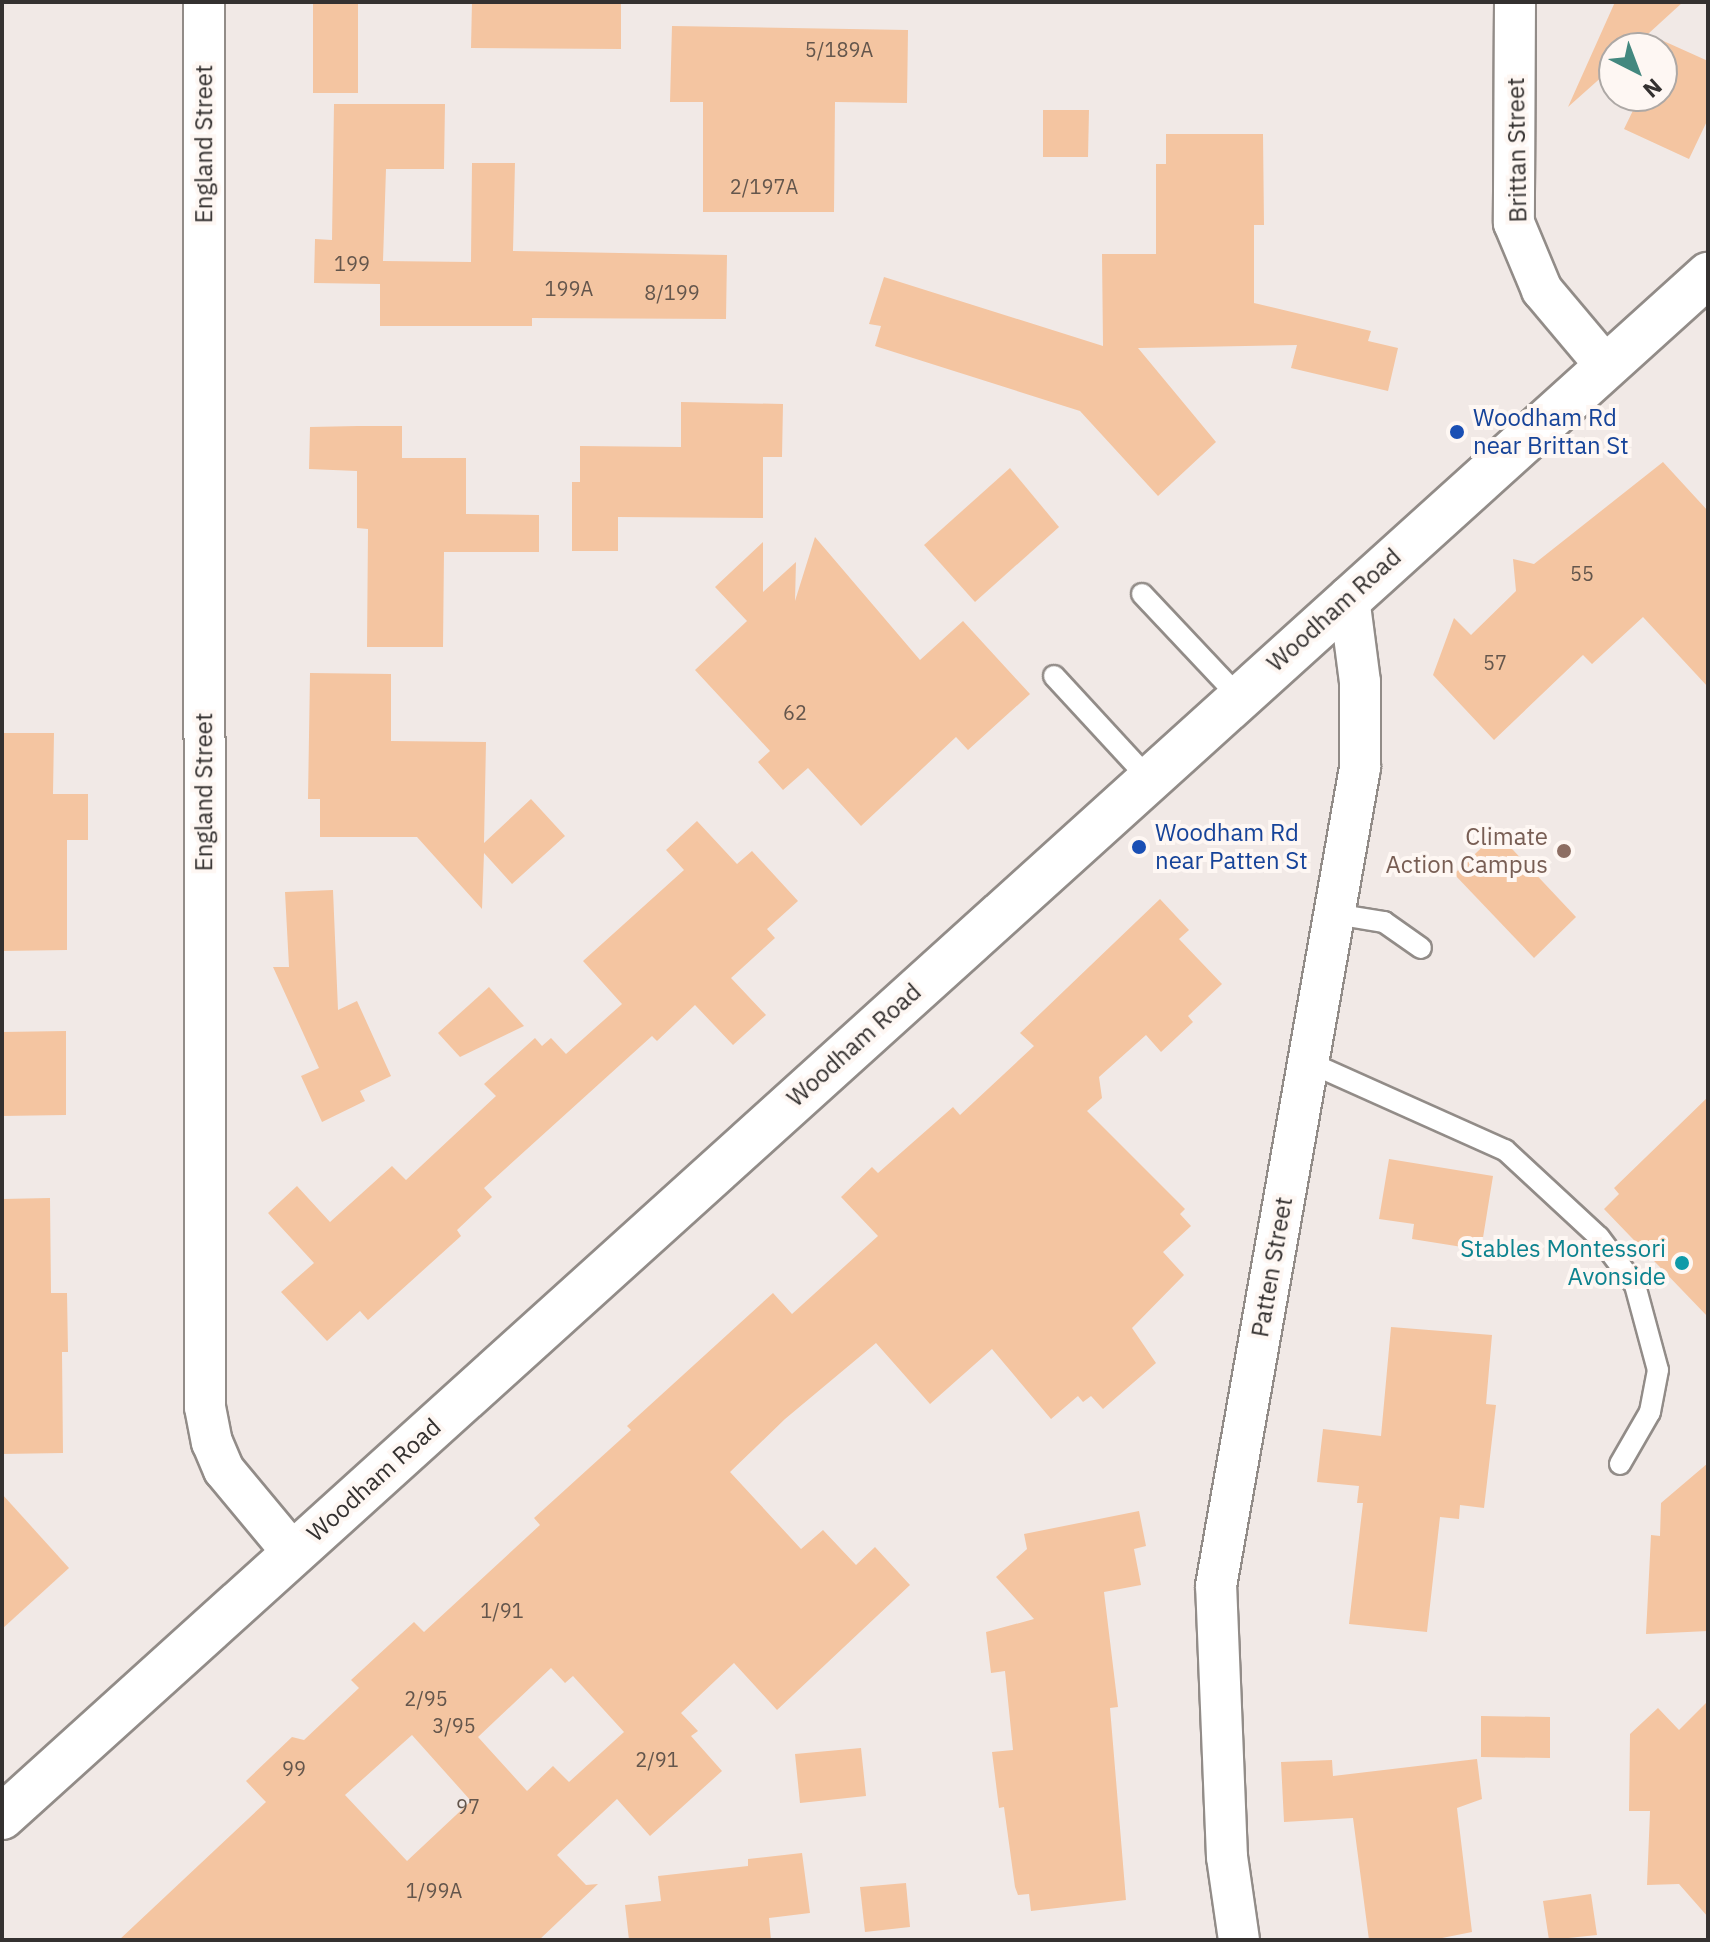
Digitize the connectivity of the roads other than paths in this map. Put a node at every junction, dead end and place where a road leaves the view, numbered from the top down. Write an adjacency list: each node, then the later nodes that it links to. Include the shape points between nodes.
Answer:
1 (204, 2): 14 (street, England Street, via 205,1407 224,1470)
2 (1515, 2): 4 (street, Brittan Street, via 1514,223 1542,290)
3 (1708, 275): 4 (main road, Woodham Road)
4 (1606, 366): 6 (main road, Woodham Road)
5 (1142, 594): 8 (lane)
6 (1349, 597): 8 (main road, Woodham Road); 10 (street, Patten Street, via 1360,682 1360,768)
7 (1054, 676): 9 (lane)
8 (1238, 696): 9 (main road, Woodham Road)
9 (1148, 778): 14 (main road, Woodham Road)
10 (1335, 914): 11 (lane, via 1384,922); 12 (street, Patten Street)
11 (1421, 948)
12 (1308, 1062): 13 (lane, via 1505,1150 1599,1237 1635,1285 1658,1370 1650,1412); 16 (street, Patten Street, via 1216,1586 1227,1857)
13 (1620, 1464)
14 (293, 1553): 15 (main road, Woodham Road)
15 (2, 1817)
16 (1239, 1940)

